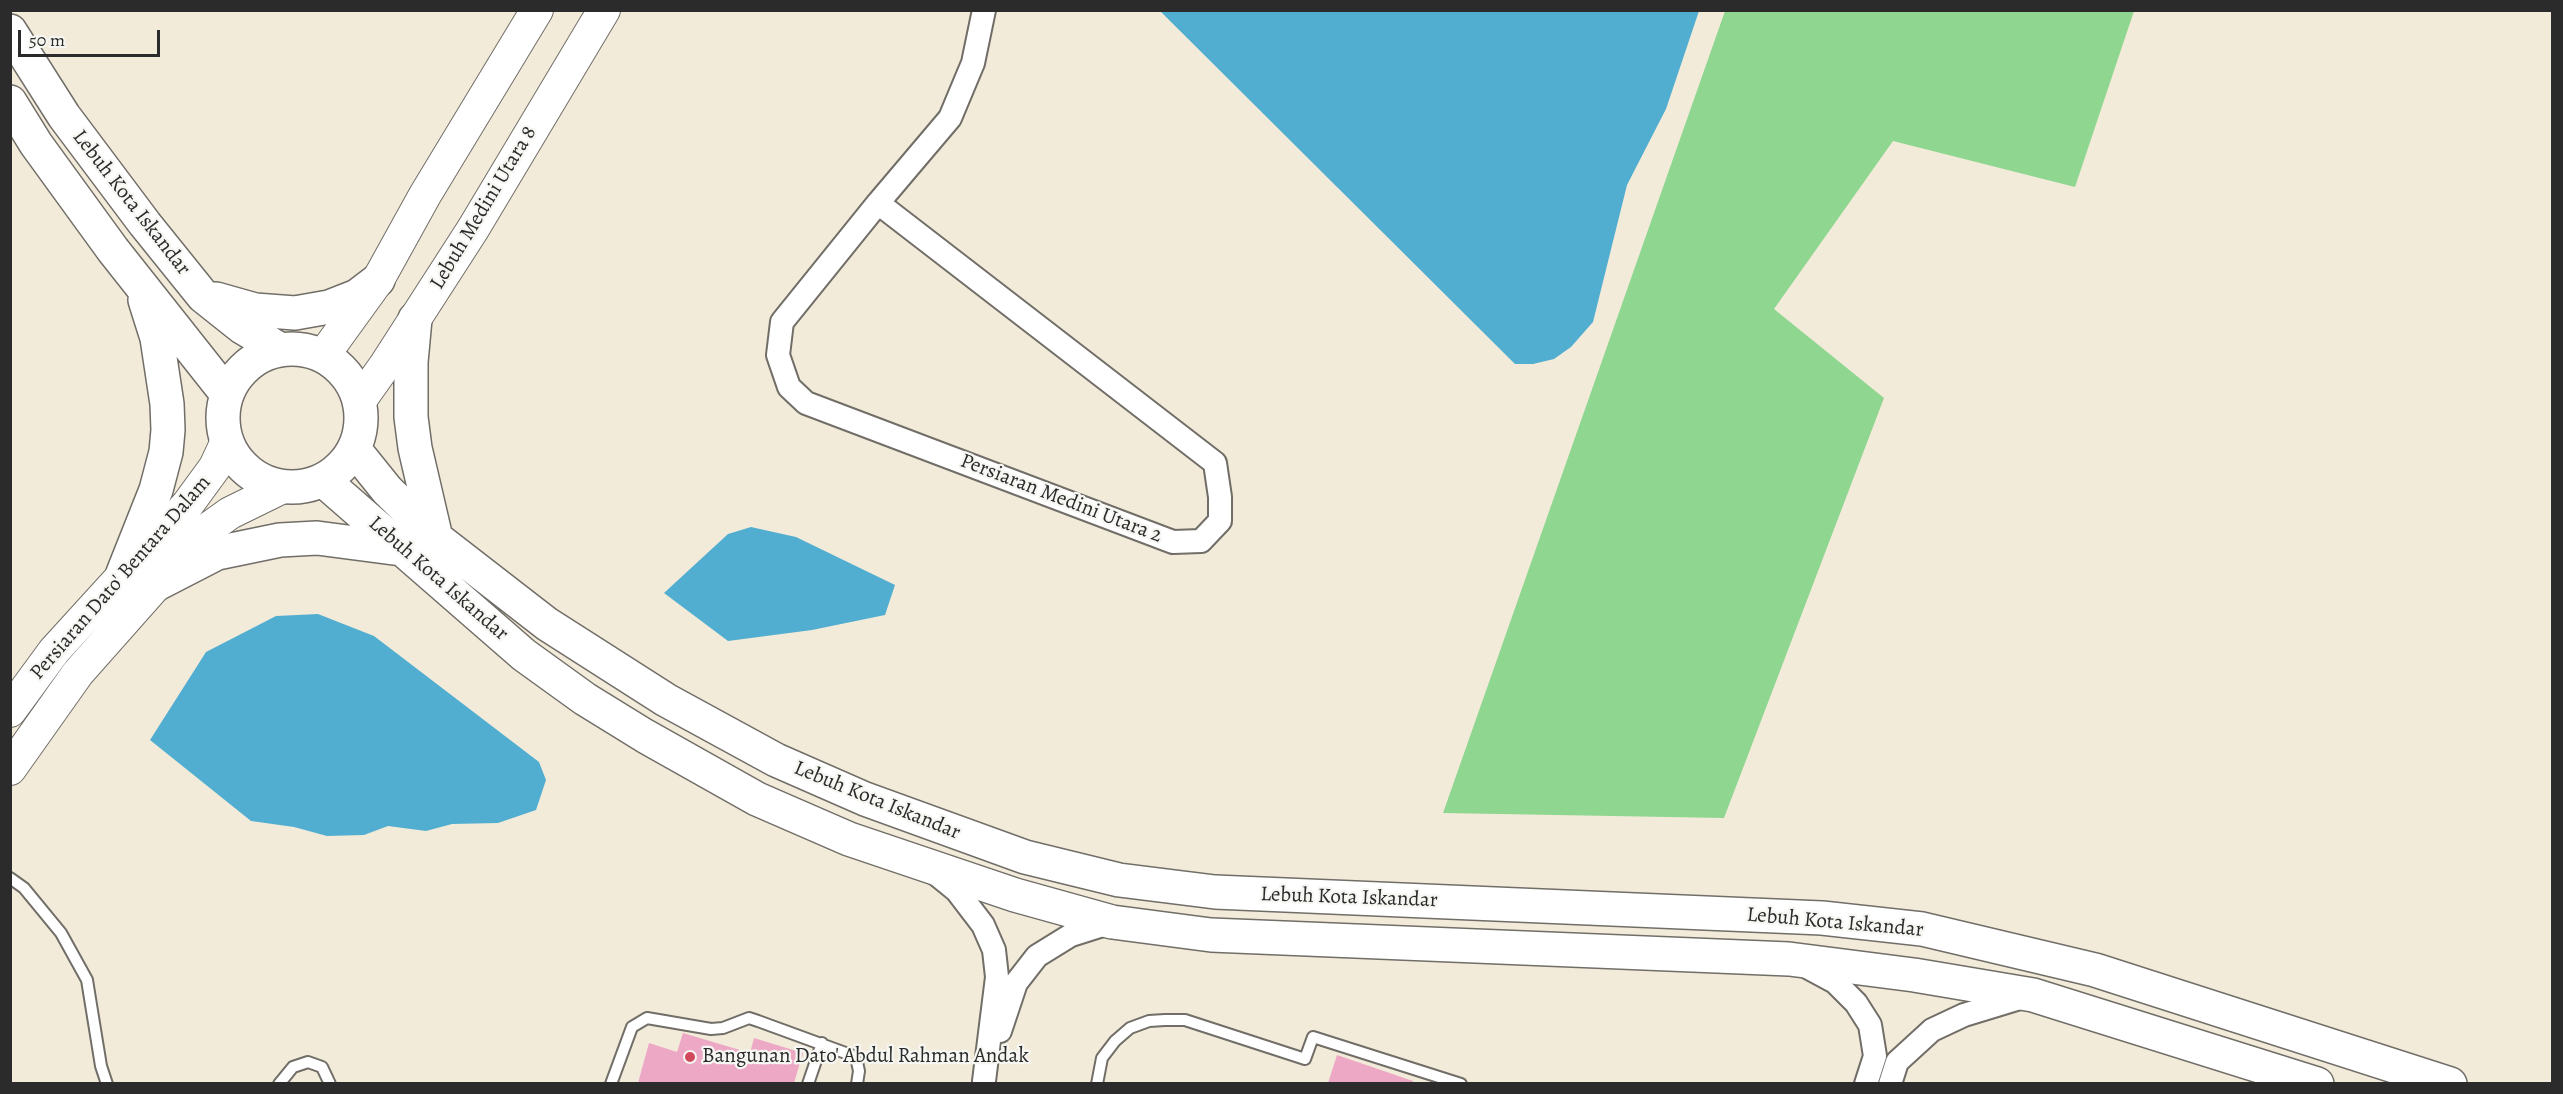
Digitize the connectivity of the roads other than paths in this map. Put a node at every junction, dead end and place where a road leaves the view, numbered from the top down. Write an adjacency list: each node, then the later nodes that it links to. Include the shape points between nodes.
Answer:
1 (537, 10): 7 (street)
2 (604, 10): 10 (street, Lebuh Medini Utara 8)
3 (984, 10): 6 (street, Persiaran Medini Utara 2, via 973,63 950,118)
4 (10, 31): 9 (highway, Lebuh Kota Iskandar, via 63,116)
5 (10, 102): 8 (highway, Lebuh Kota Iskandar, via 36,144)
6 (878, 203): 6 (street, Persiaran Medini Utara 2, via 782,322 778,355 789,387 806,403 1173,542 1201,541 1220,520 1215,463)
7 (378, 280): 9 (highway, via 357,296 295,313 255,310); 12 (street)
8 (138, 282): 13 (highway, Lebuh Kota Iskandar); 21 (highway, via 157,338 168,430 156,490)
9 (202, 296): 11 (highway, Lebuh Kota Iskandar)
10 (415, 319): 14 (street, Lebuh Medini Utara 8); 19 (highway, via 411,417)
11 (279, 349): 12 (highway, via 302,349); 13 (highway, via 257,358 239,373)
12 (323, 356): 14 (highway, via 346,375)
13 (227, 394): 15 (highway, via 223,417)
14 (359, 402): 16 (highway, via 360,426)
15 (227, 441): 18 (highway, via 240,464 261,480); 21 (street, Persiaran Dato' Bentara Dalam, via 216,467 188,504)
16 (354, 449): 17 (highway, via 341,467); 19 (highway, Lebuh Kota Iskandar, via 387,490)
17 (323, 480): 18 (highway); 20 (highway, Lebuh Kota Iskandar)
18 (283, 487): 22 (street, Persiaran Dato' Bentara Dalam, via 230,513 201,533)
19 (436, 538): 43 (highway, Lebuh Kota Iskandar, via 547,624 666,700 776,760 865,799 1025,857 1119,880 1215,892 1822,918 1922,930 2095,970)
20 (401, 549): 22 (highway, via 317,538 280,540 217,554); 25 (highway, Lebuh Kota Iskandar, via 524,655 645,736 757,799 849,839)
21 (123, 573): 23 (street, Persiaran Dato' Bentara Dalam, via 54,651)
22 (153, 586): 24 (street, Persiaran Dato' Bentara Dalam, via 78,673)
23 (10, 711)
24 (10, 769)
25 (921, 862): 27 (highway, Lebuh Kota Iskandar, via 1015,895); 31 (street, via 957,891 983,925 994,950 997,977)
26 (10, 878): 32 (lane, via 24,888 61,933 87,980)
27 (1112, 922): 28 (highway, Lebuh Kota Iskandar, via 1211,935); 31 (street, via 1071,935 1037,956 1016,983)
28 (1789, 959): 29 (highway, Lebuh Kota Iskandar); 40 (street, via 1835,982 1856,1003 1870,1025 1875,1056)
29 (2033, 995): 41 (street, via 1964,1015 1932,1030 1897,1062); 42 (highway, Lebuh Kota Iskandar)
30 (822, 1043): 35 (lane, via 748,1018 711,1029 647,1018 632,1027); 36 (lane); 37 (lane, via 851,1055 857,1062)
31 (984, 1082)
32 (107, 1083)
33 (279, 1083): 34 (lane, via 293,1067 308,1062 322,1067)
34 (330, 1083)
35 (611, 1083)
36 (808, 1083)
37 (856, 1083)
38 (1097, 1083): 39 (lane, via 1102,1058 1116,1041 1130,1028 1164,1020 1185,1020 1305,1059 1313,1037)
39 (1461, 1083)
40 (1866, 1083)
41 (1890, 1083)
42 (2317, 1083)
43 (2450, 1083)

